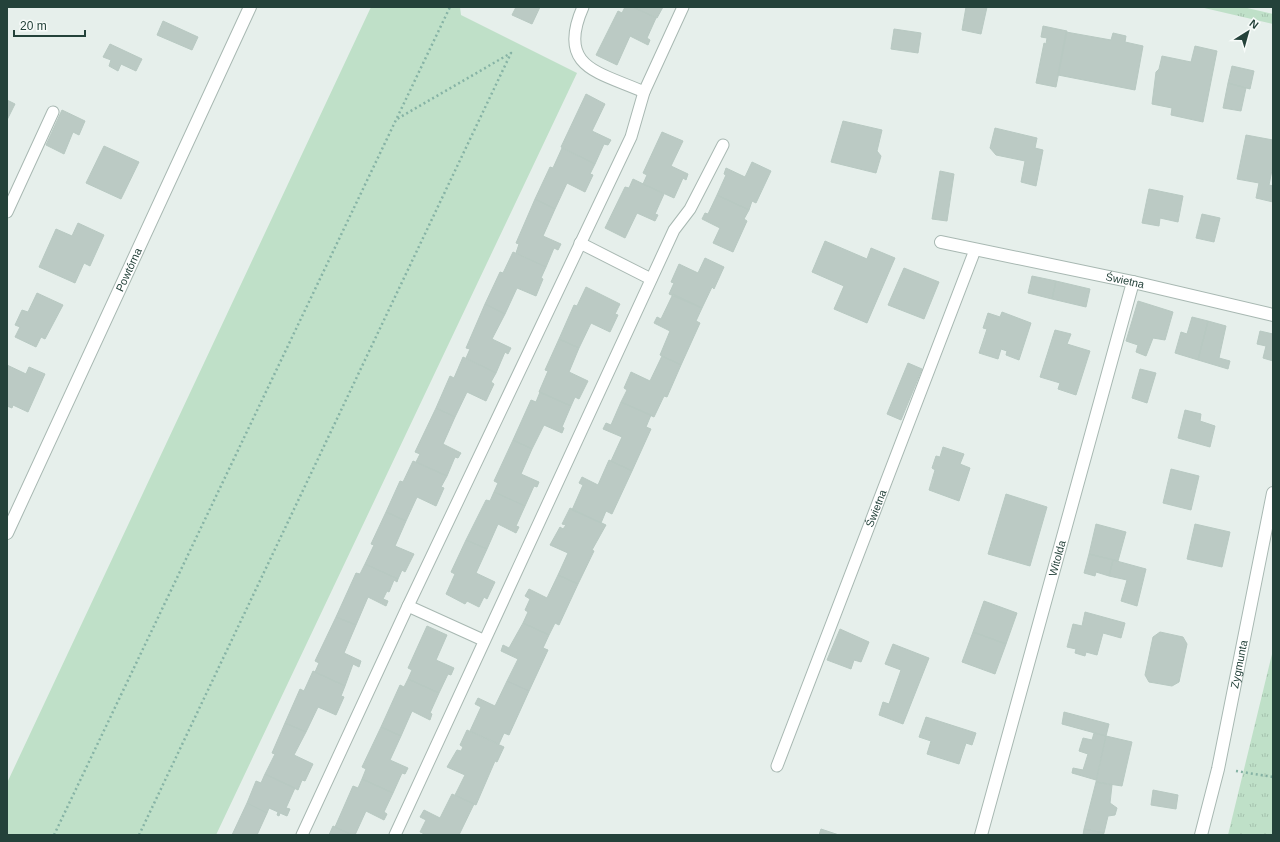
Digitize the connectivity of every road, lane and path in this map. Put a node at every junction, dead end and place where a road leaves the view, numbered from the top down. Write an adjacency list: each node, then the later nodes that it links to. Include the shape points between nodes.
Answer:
1 (250, 7): 17 (street, Powtórna)
2 (450, 7): 7 (path)
3 (583, 7): 5 (lane, via 575,32 575,50 578,57 588,68)
4 (683, 7): 5 (lane)
5 (644, 92): 11 (lane, via 631,137)
6 (53, 112): 9 (lane)
7 (397, 119): 23 (path); 24 (path, via 511,53)
8 (723, 145): 13 (lane, via 690,210 674,230)
9 (7, 212)
10 (941, 242): 12 (street, Świetna)
11 (580, 243): 13 (lane); 18 (lane)
12 (975, 250): 14 (street, Świetna); 20 (lane, Świetna)
13 (651, 279): 19 (lane)
14 (1132, 282): 15 (street, Świetna); 27 (street, Witolda)
15 (1273, 315)
16 (1273, 493): 21 (street, Zygmunta)
17 (7, 533)
18 (408, 606): 19 (lane); 25 (lane)
19 (483, 640): 26 (lane)
20 (777, 766)
21 (1218, 768): 22 (path); 28 (street, Zygmunta)
22 (1273, 777)
23 (54, 835)
24 (139, 835)
25 (302, 835)
26 (395, 835)
27 (981, 835)
28 (1201, 835)

